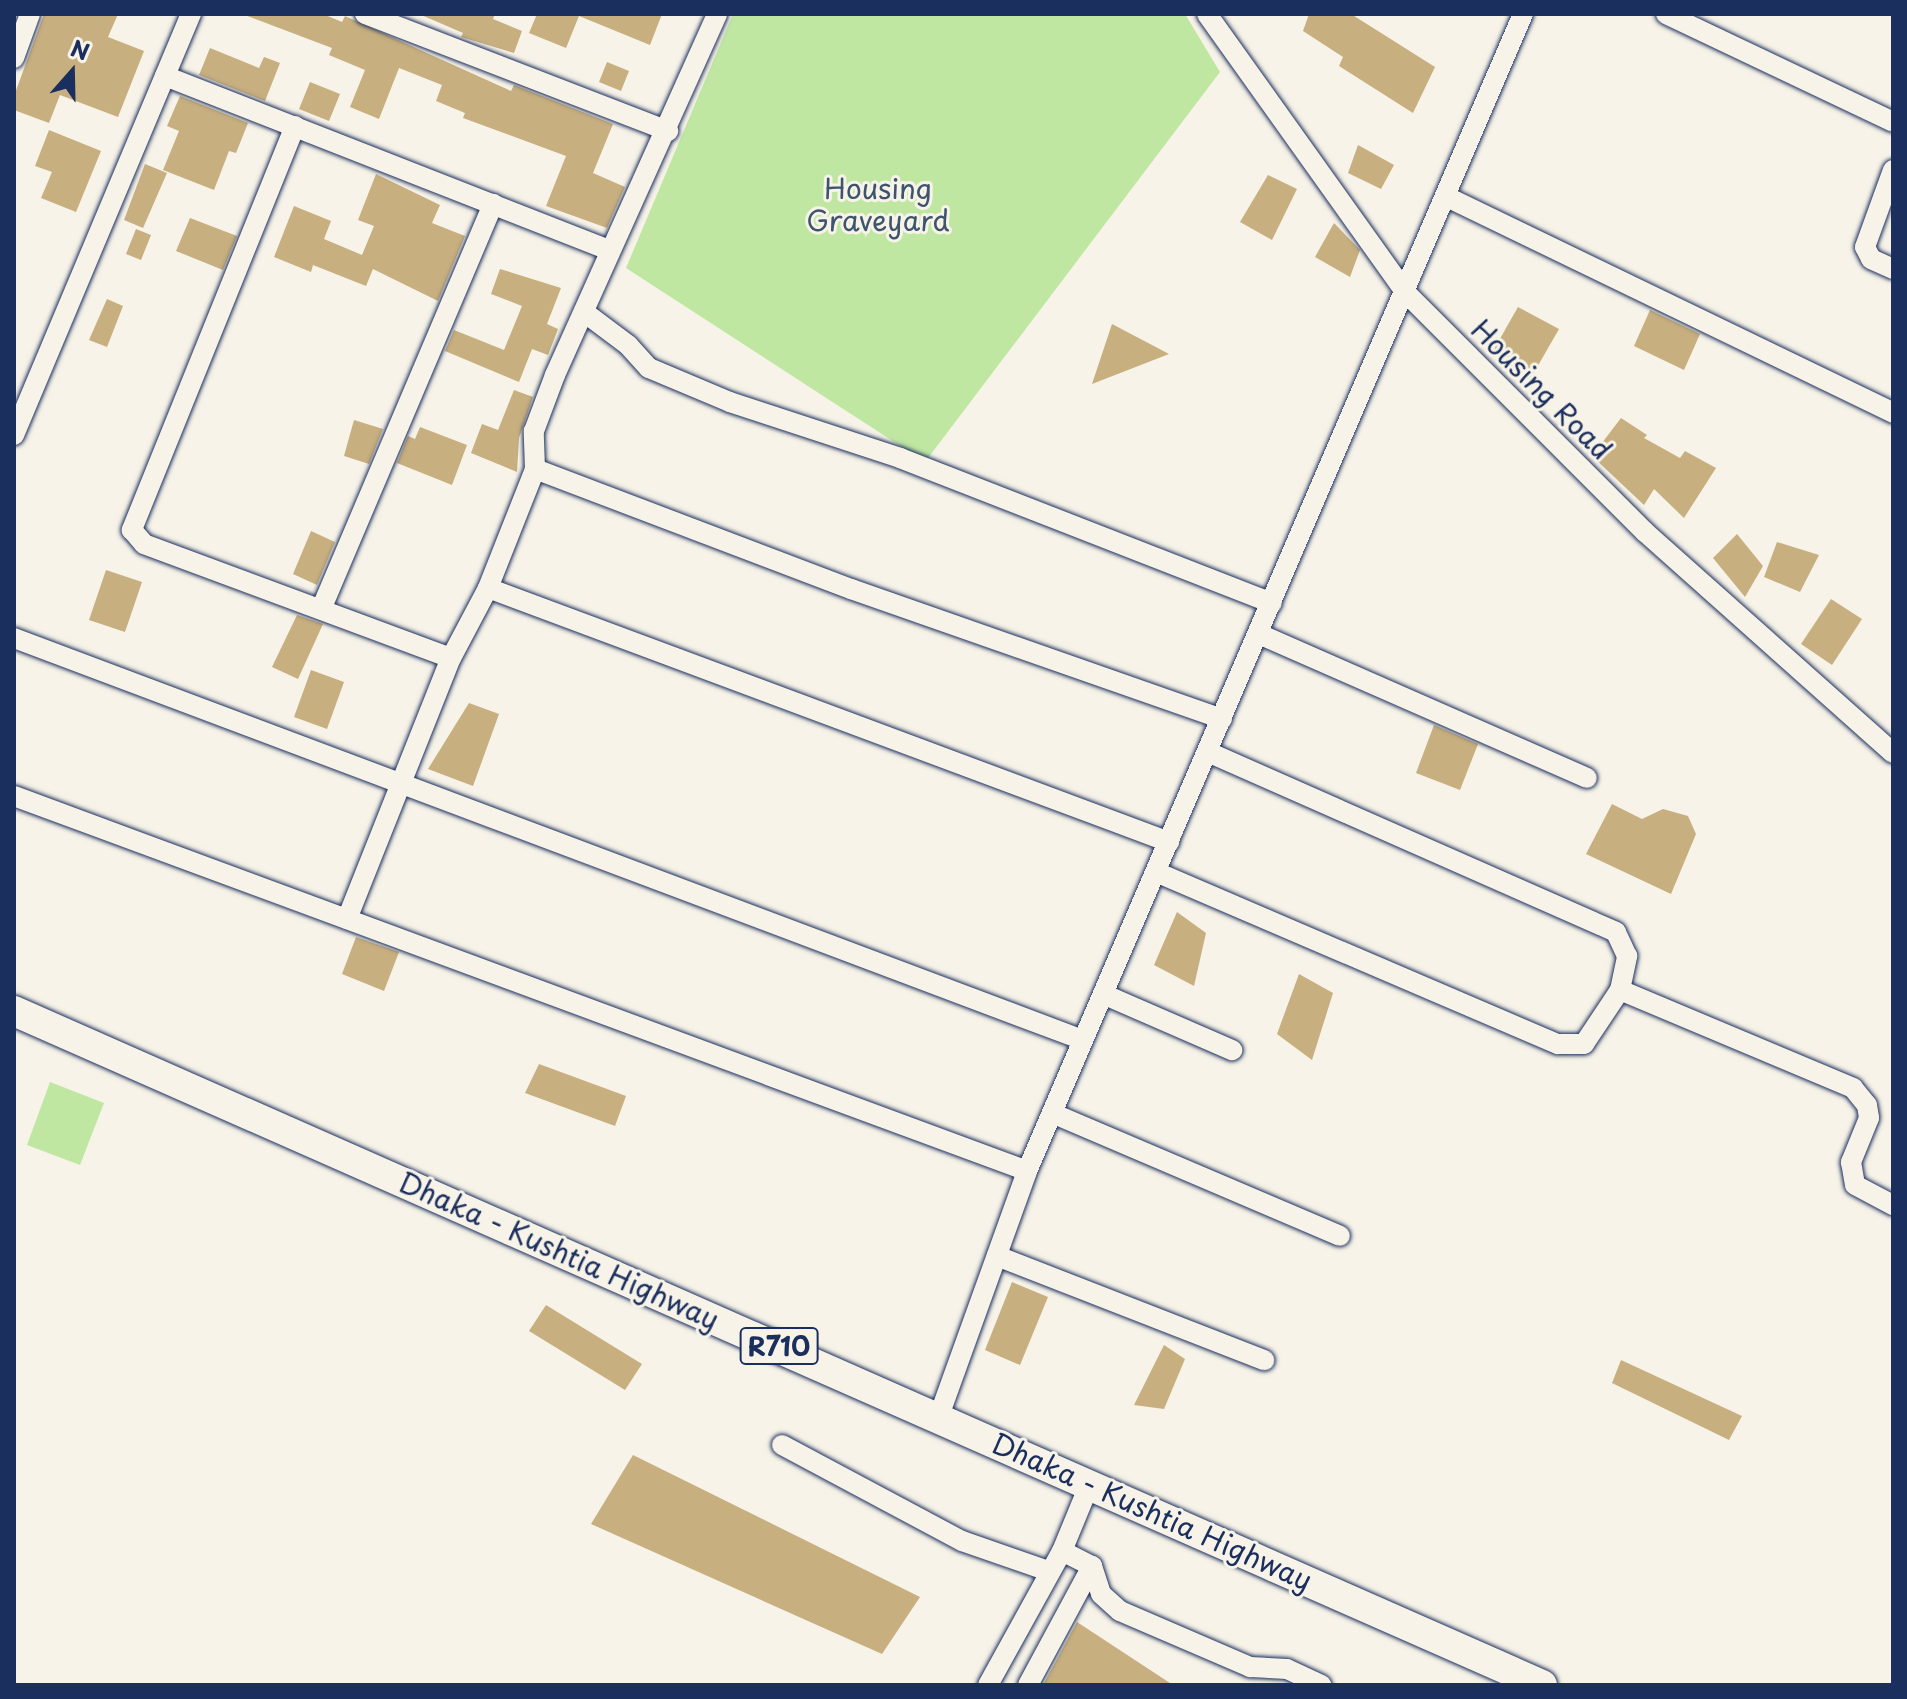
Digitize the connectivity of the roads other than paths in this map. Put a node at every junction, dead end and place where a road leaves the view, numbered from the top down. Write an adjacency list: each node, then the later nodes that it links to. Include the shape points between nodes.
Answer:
1 (30, 14): 8 (street)
2 (191, 14): 9 (street)
3 (365, 14): 12 (street)
4 (717, 14): 12 (street)
5 (1207, 14): 18 (street, Housing Road)
6 (1523, 14): 14 (street)
7 (1666, 14): 10 (street)
8 (14, 58)
9 (165, 76): 11 (street); 21 (street)
10 (1893, 122)
11 (295, 126): 15 (street); 25 (street, via 132,530 144,544)
12 (668, 131): 16 (street)
13 (1893, 170): 17 (street, via 1865,247 1871,259)
14 (1447, 197): 18 (street); 20 (street)
15 (493, 204): 16 (street); 25 (street)
16 (609, 250): 19 (street)
17 (1893, 269)
18 (1406, 293): 24 (street); 31 (street, Housing Road, via 1645,532)
19 (584, 312): 22 (street, via 534,431); 24 (street, via 663,374 900,458)
20 (1893, 413)
21 (14, 435)
22 (535, 469): 23 (street); 29 (street, via 851,589)
23 (488, 588): 28 (street); 35 (street)
24 (1272, 603): 26 (street)
25 (322, 607): 28 (street)
26 (1259, 634): 29 (street); 32 (street)
27 (14, 638): 33 (street)
28 (451, 658): 33 (street)
29 (1222, 719): 30 (street)
30 (1208, 752): 35 (street); 38 (street, via 1616,932 1627,956)
31 (1893, 753)
32 (1587, 778)
33 (405, 783): 37 (street); 41 (street)
34 (14, 796): 37 (street)
35 (1169, 842): 36 (street)
36 (1156, 872): 38 (street, via 1558,1044 1584,1044); 39 (street)
37 (347, 919): 44 (street)
38 (1620, 990): 45 (street, via 1853,1088 1867,1105 1869,1118 1851,1162 1851,1176 1855,1185)
39 (1103, 994): 41 (street); 42 (street)
40 (14, 1011): 49 (main road, Dhaka - Kushtia Highway / R710)
41 (1083, 1040): 43 (street)
42 (1232, 1050)
43 (1052, 1113): 44 (street); 46 (street)
44 (1027, 1171): 47 (street)
45 (1893, 1205)
46 (1340, 1236)
47 (997, 1256): 48 (street); 49 (street)
48 (1264, 1360)
49 (939, 1416): 51 (main road, Dhaka - Kushtia Highway / R710)
50 (782, 1445): 54 (street, via 962,1541)
51 (1090, 1483): 52 (street); 58 (main road, Dhaka - Kushtia Highway / R710)
52 (1062, 1551): 53 (street); 54 (street)
53 (1092, 1566): 56 (street); 57 (street, via 1101,1594 1120,1611 1250,1667 1287,1669)
54 (1048, 1571): 55 (street)
55 (988, 1685)
56 (1028, 1685)
57 (1321, 1685)
58 (1542, 1685)

